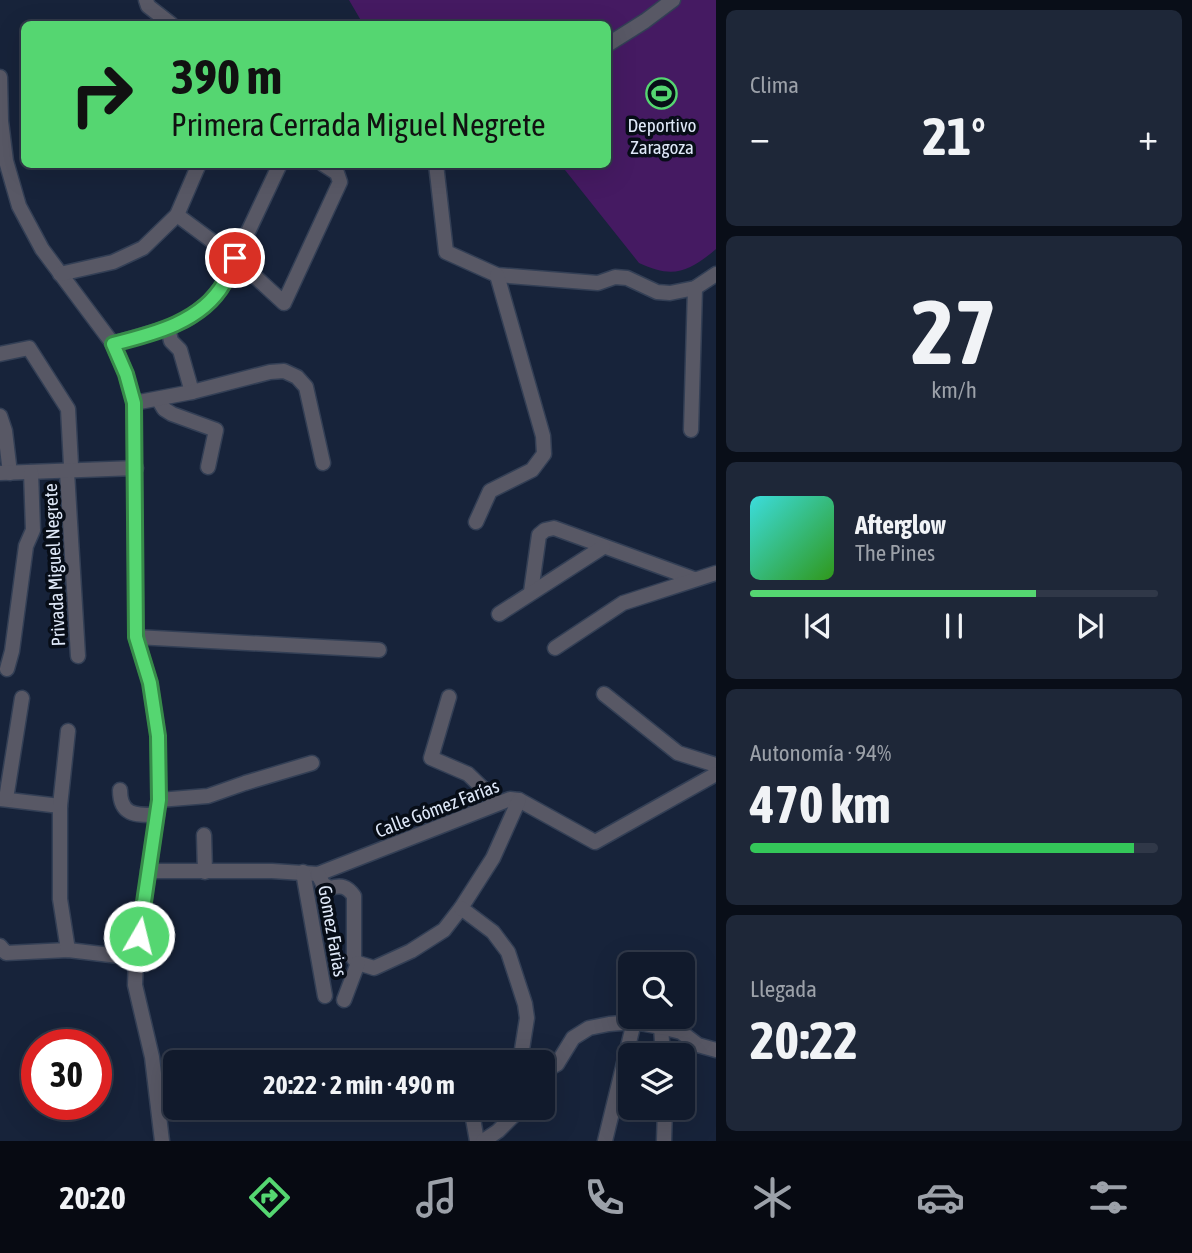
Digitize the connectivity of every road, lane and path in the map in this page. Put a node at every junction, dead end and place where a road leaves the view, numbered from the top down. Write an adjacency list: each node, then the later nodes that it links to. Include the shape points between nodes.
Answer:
1 (146, 0): 3 (street)
2 (673, 0): 4 (street)
3 (167, 21)
4 (611, 42)
5 (0, 77): 12 (street, via 6,161 19,206)
6 (198, 168): 10 (street)
7 (278, 168): 11 (street)
8 (329, 168): 11 (street, via 340,183 284,303)
9 (436, 168): 14 (street, via 446,252)
10 (177, 215): 11 (street); 12 (street, via 143,248 113,262)
11 (235, 258): 16 (street, via 223,285 208,303)
12 (60, 274): 17 (street)
13 (716, 274): 15 (street)
14 (497, 275): 15 (street, via 598,283 627,278 670,293); 30 (street, via 543,436 544,454 532,470 490,491)
15 (695, 288): 23 (street)
16 (168, 328): 17 (street); 19 (street, via 171,341 180,350)
17 (113, 344): 21 (street)
18 (0, 354): 28 (street, via 29,348 68,409 71,465)
19 (192, 392): 20 (street); 24 (street, via 270,372 284,371 297,377 306,387)
20 (158, 399): 21 (street); 25 (street, via 172,414 216,430)
21 (134, 403): 26 (street)
22 (0, 416): 29 (street, Privada Miguel Negrete, via 5,431)
23 (691, 430)
24 (323, 463)
25 (208, 467)
26 (136, 468): 28 (street, Privada Miguel Negrete); 36 (street)
27 (31, 472): 28 (street, Privada Miguel Negrete); 29 (street, Privada Miguel Negrete); 39 (street, Privada Miguel Negrete, via 33,530)
28 (67, 472): 40 (street, Privada Miguel Negrete)
29 (5, 473)
30 (476, 522)
31 (603, 547): 33 (street); 34 (street); 34 (street, via 554,528 545,530 536,543)
32 (716, 573): 33 (street)
33 (694, 579): 37 (street, via 623,603)
34 (531, 592): 35 (street)
35 (499, 614)
36 (136, 637): 38 (street); 51 (street, via 150,683 158,736)
37 (555, 648)
38 (379, 650)
39 (6, 651): 41 (street, Privada Miguel Negrete)
40 (78, 656)
41 (6, 669)
42 (604, 694): 47 (street, via 678,753)
43 (449, 697): 53 (street, via 431,758 468,774)
44 (22, 698): 50 (street)
45 (68, 731): 54 (street)
46 (312, 763): 51 (street, via 208,796)
47 (716, 765)
48 (716, 774): 52 (street, Calle Gómez Farías, via 595,842)
49 (120, 790): 55 (street, via 126,810 136,816)
50 (3, 799): 54 (street)
51 (159, 800): 55 (street)
52 (519, 800): 53 (street, Calle Gómez Farías); 60 (street, via 492,858)
53 (498, 803): 59 (street, Calle Gómez Farías)
54 (60, 806): 62 (street, via 60,898)
55 (157, 816): 57 (street)
56 (204, 835): 58 (street)
57 (148, 871): 58 (street, Calle Gómez Farías); 63 (street)
58 (205, 873): 59 (street, Calle Gómez Farías)
59 (311, 873): 64 (street, via 330,888 348,888 354,896 353,952); 65 (street, Gomez Farias)
60 (461, 908): 64 (street, via 444,930 411,951 374,968); 70 (street, via 493,932 508,952 526,1011)
61 (0, 946): 62 (street, via 6,953)
62 (68, 950): 63 (street)
63 (136, 958): 76 (street, via 135,985 152,1057)
64 (358, 963): 66 (street)
65 (325, 996)
66 (344, 1000)
67 (618, 1023): 72 (street, via 589,1028 573,1038)
68 (632, 1029): 79 (street)
69 (669, 1029): 71 (street)
70 (522, 1050)
71 (716, 1050)
72 (555, 1065)
73 (473, 1120): 77 (street)
74 (509, 1120): 78 (street)
75 (665, 1120): 80 (street)
76 (162, 1141)
77 (477, 1141)
78 (483, 1141)
79 (605, 1141)
80 (664, 1141)

